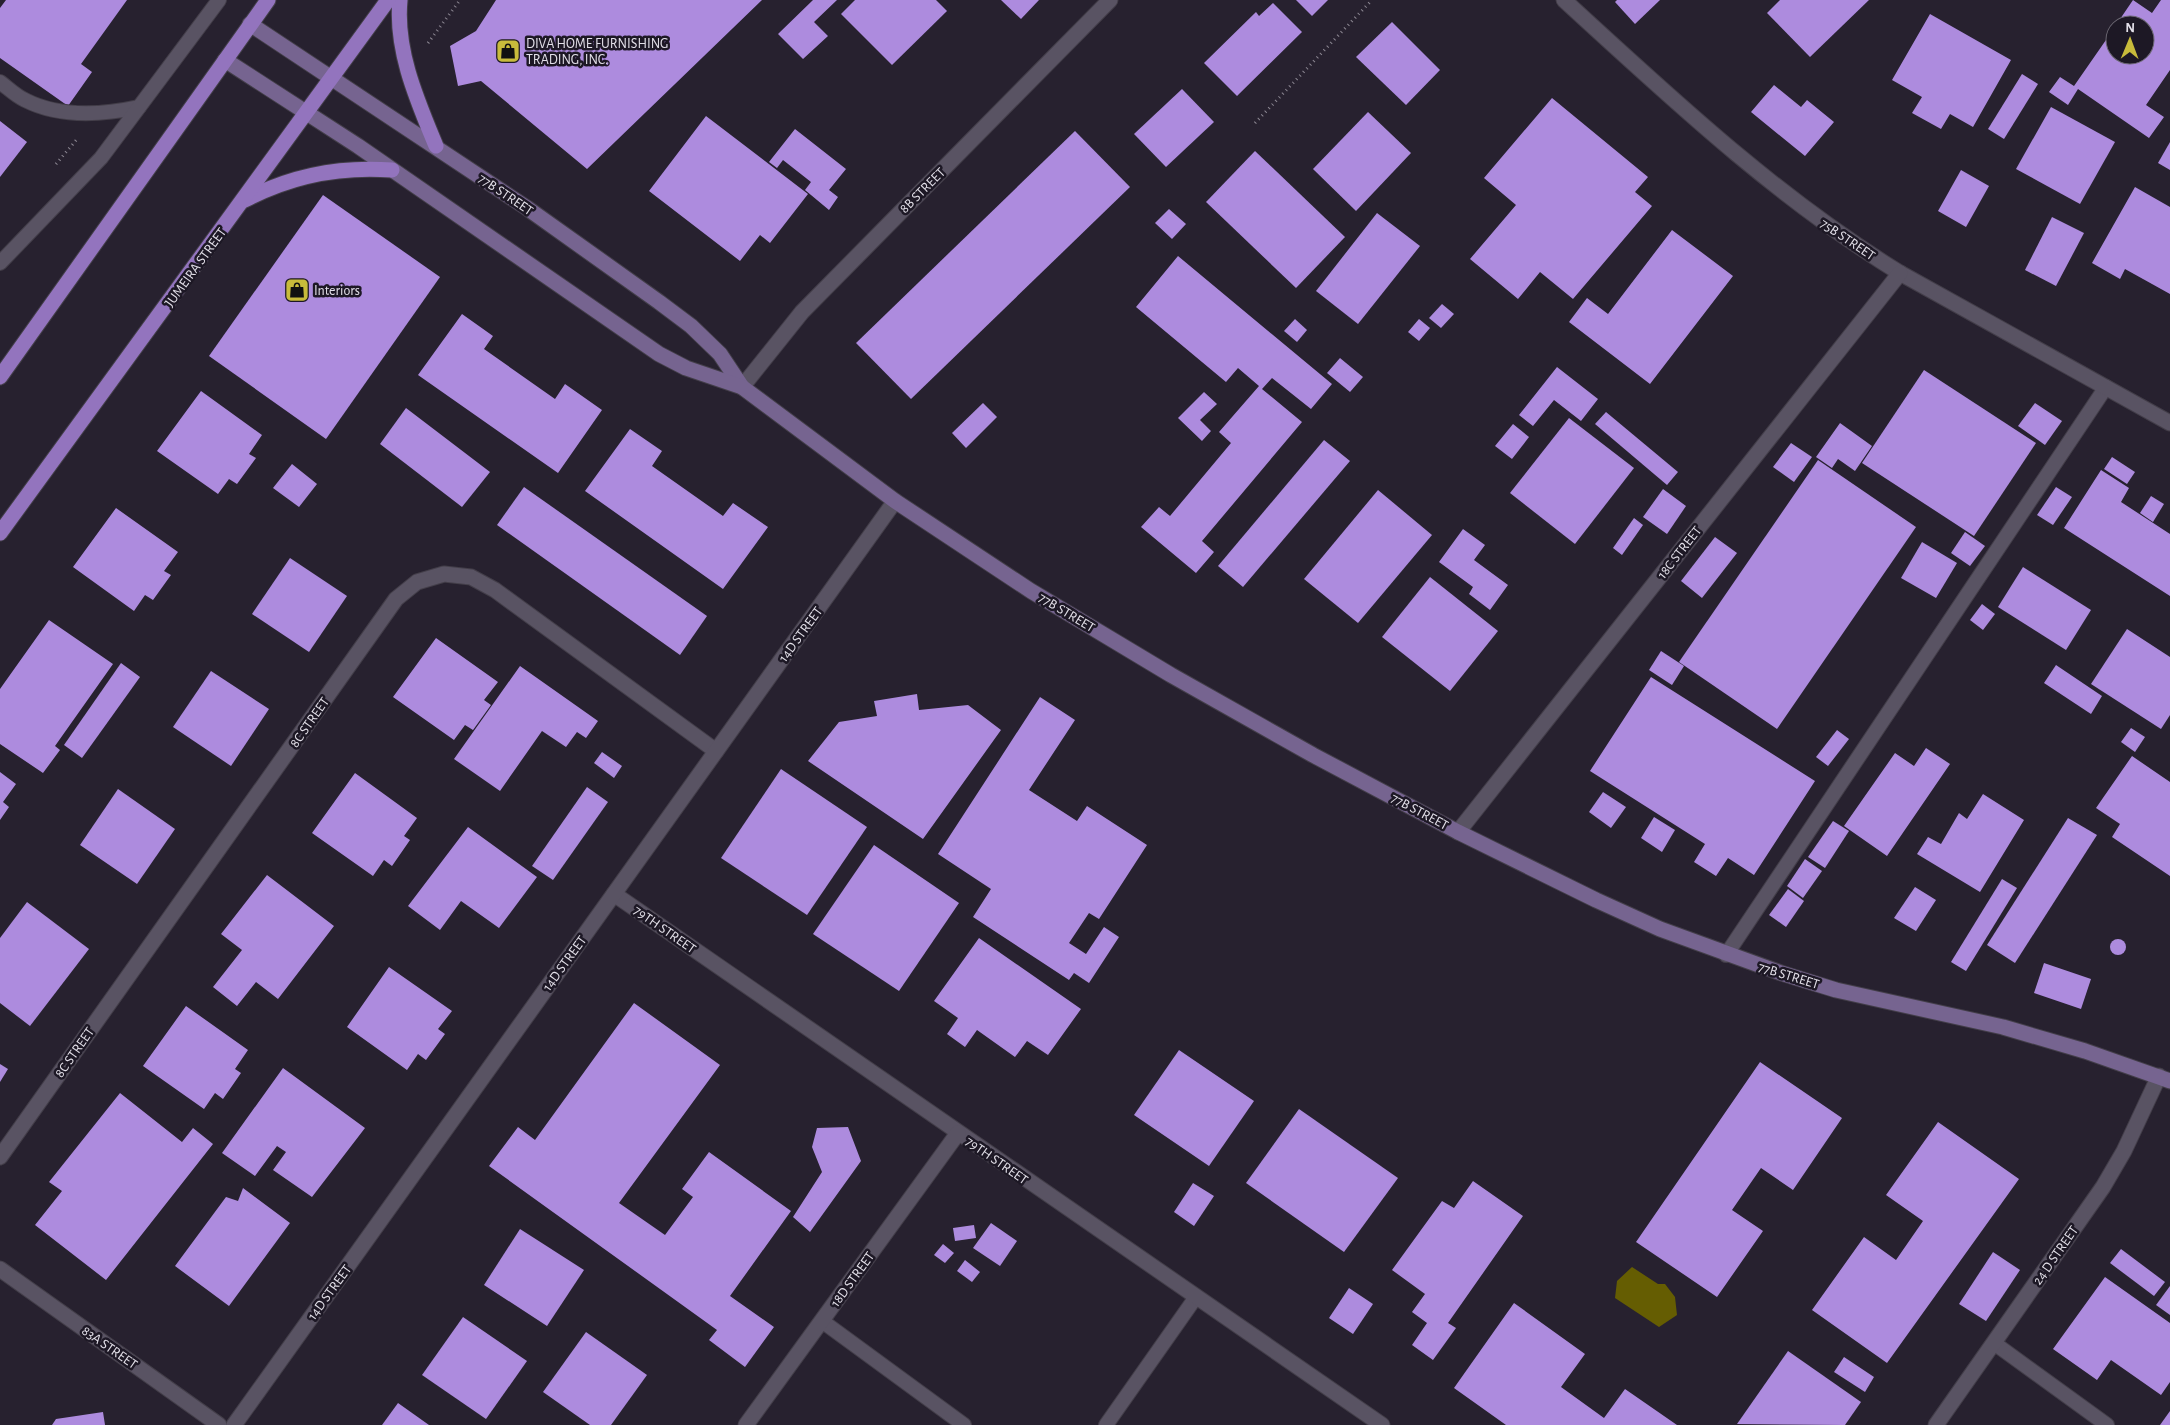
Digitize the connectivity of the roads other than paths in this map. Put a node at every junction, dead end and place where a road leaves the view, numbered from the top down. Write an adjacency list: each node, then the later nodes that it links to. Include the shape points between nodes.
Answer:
1 (219, 0): 11 (lane)
2 (268, 0): 7 (main road)
3 (388, 0): 9 (main road, JUMEIRA STREET)
4 (400, 0): 13 (main road, via 398,18 408,69)
5 (1110, 0): 19 (street, 8B STREET, via 809,305)
6 (1564, 0): 17 (street, 75B STREET, via 1684,110 1775,186 1856,246)
7 (250, 24): 8 (main road); 9 (street, 77B STREET)
8 (225, 60): 12 (street, 77B STREET); 18 (main road)
9 (333, 78): 12 (main road, JUMEIRA STREET); 13 (street, 77B STREET)
10 (0, 82): 11 (lane, via 25,100 52,109 111,113)
11 (139, 107): 16 (lane, via 101,158)
12 (307, 113): 14 (street, 77B STREET); 15 (main road, JUMEIRA STREET)
13 (436, 146): 19 (street, 77B STREET, via 691,326 720,354)
14 (392, 170): 15 (main road, via 367,168 319,172 285,182); 19 (street, 77B STREET, via 660,354 686,368)
15 (242, 202): 23 (main road, JUMEIRA STREET)
16 (0, 263)
17 (1900, 273): 20 (street, 75B STREET); 25 (street, 18C STREET)
18 (0, 377)
19 (742, 387): 22 (street, 77B STREET)
20 (2106, 388): 21 (street, 75B STREET); 27 (lane)
21 (2170, 423)
22 (895, 501): 24 (street, 14D STREET); 25 (street, 77B STREET, via 1031,591 1171,675)
23 (0, 533)
24 (716, 751): 26 (street, 14D STREET); 30 (street, 8C STREET, via 495,590 471,577 444,574 417,582 396,600)
25 (1458, 832): 27 (street, 77B STREET, via 1596,900)
26 (614, 894): 29 (street, 79TH STREET); 36 (street, 14D STREET)
27 (1726, 955): 28 (street, 77B STREET, via 1836,990 2003,1027)
28 (2164, 1079): 34 (street, 24 D STREET, via 2103,1187)
29 (958, 1133): 32 (street, 79TH STREET); 33 (street, 18D STREET)
30 (0, 1157)
31 (0, 1269): 35 (street, 83A STREET)
32 (1196, 1297): 39 (lane); 40 (street, 79TH STREET)
33 (822, 1321): 37 (street, 18D STREET); 38 (lane)
34 (1994, 1344): 41 (street, 24 D STREET); 42 (lane)
35 (219, 1425)
36 (234, 1425)
37 (746, 1425)
38 (964, 1425)
39 (1106, 1425)
40 (1382, 1425)
41 (1936, 1425)
42 (2107, 1425)

